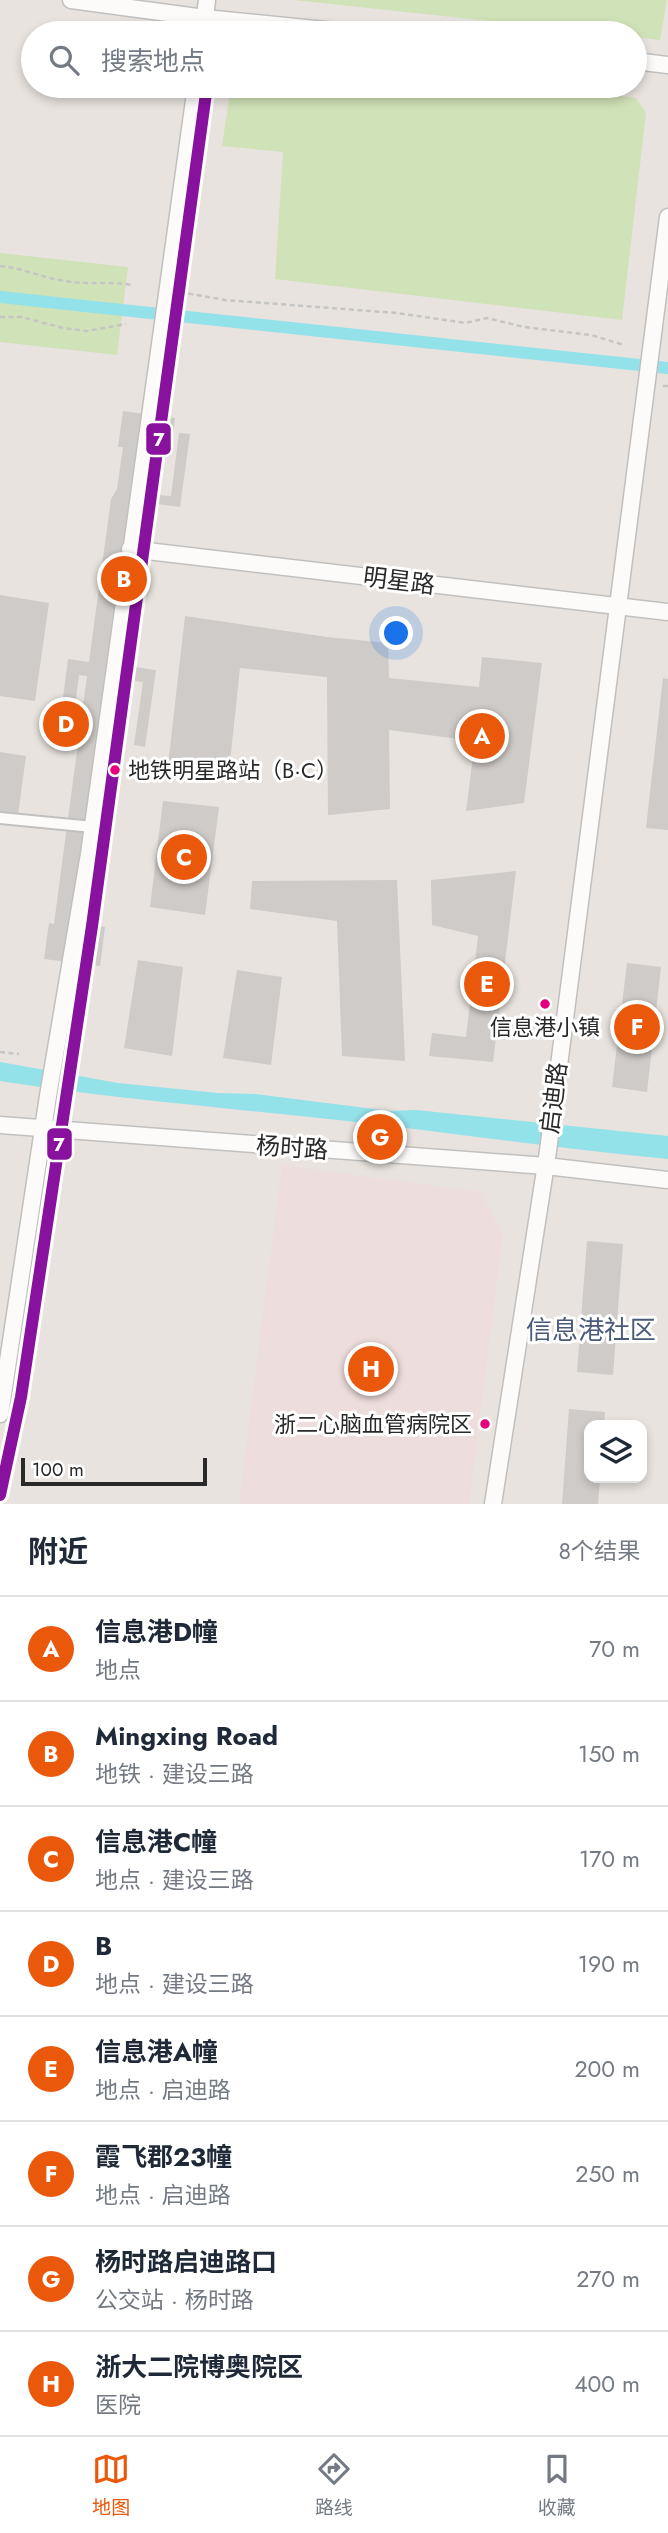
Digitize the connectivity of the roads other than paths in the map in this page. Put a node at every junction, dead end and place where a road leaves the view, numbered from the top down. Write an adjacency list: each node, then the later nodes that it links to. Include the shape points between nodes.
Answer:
1 (71, 0): 3 (street)
2 (208, 0): 4 (street)
3 (178, 21)
4 (205, 21)
5 (647, 62): 6 (street)
6 (668, 65)
7 (195, 98): 9 (street, via 173,293 161,330)
8 (668, 217): 10 (street, 启迪路)
9 (130, 549): 10 (street, 明星路); 13 (street)
10 (619, 607): 11 (street, 明星路); 16 (street, 启迪路)
11 (668, 612)
12 (0, 818): 13 (street)
13 (93, 827): 15 (street)
14 (0, 1125): 15 (street, 杨时路)
15 (44, 1130): 16 (street, 杨时路); 18 (street)
16 (547, 1159): 17 (street, 杨时路); 19 (street, 启迪路)
17 (668, 1180)
18 (0, 1414)
19 (492, 1504)

